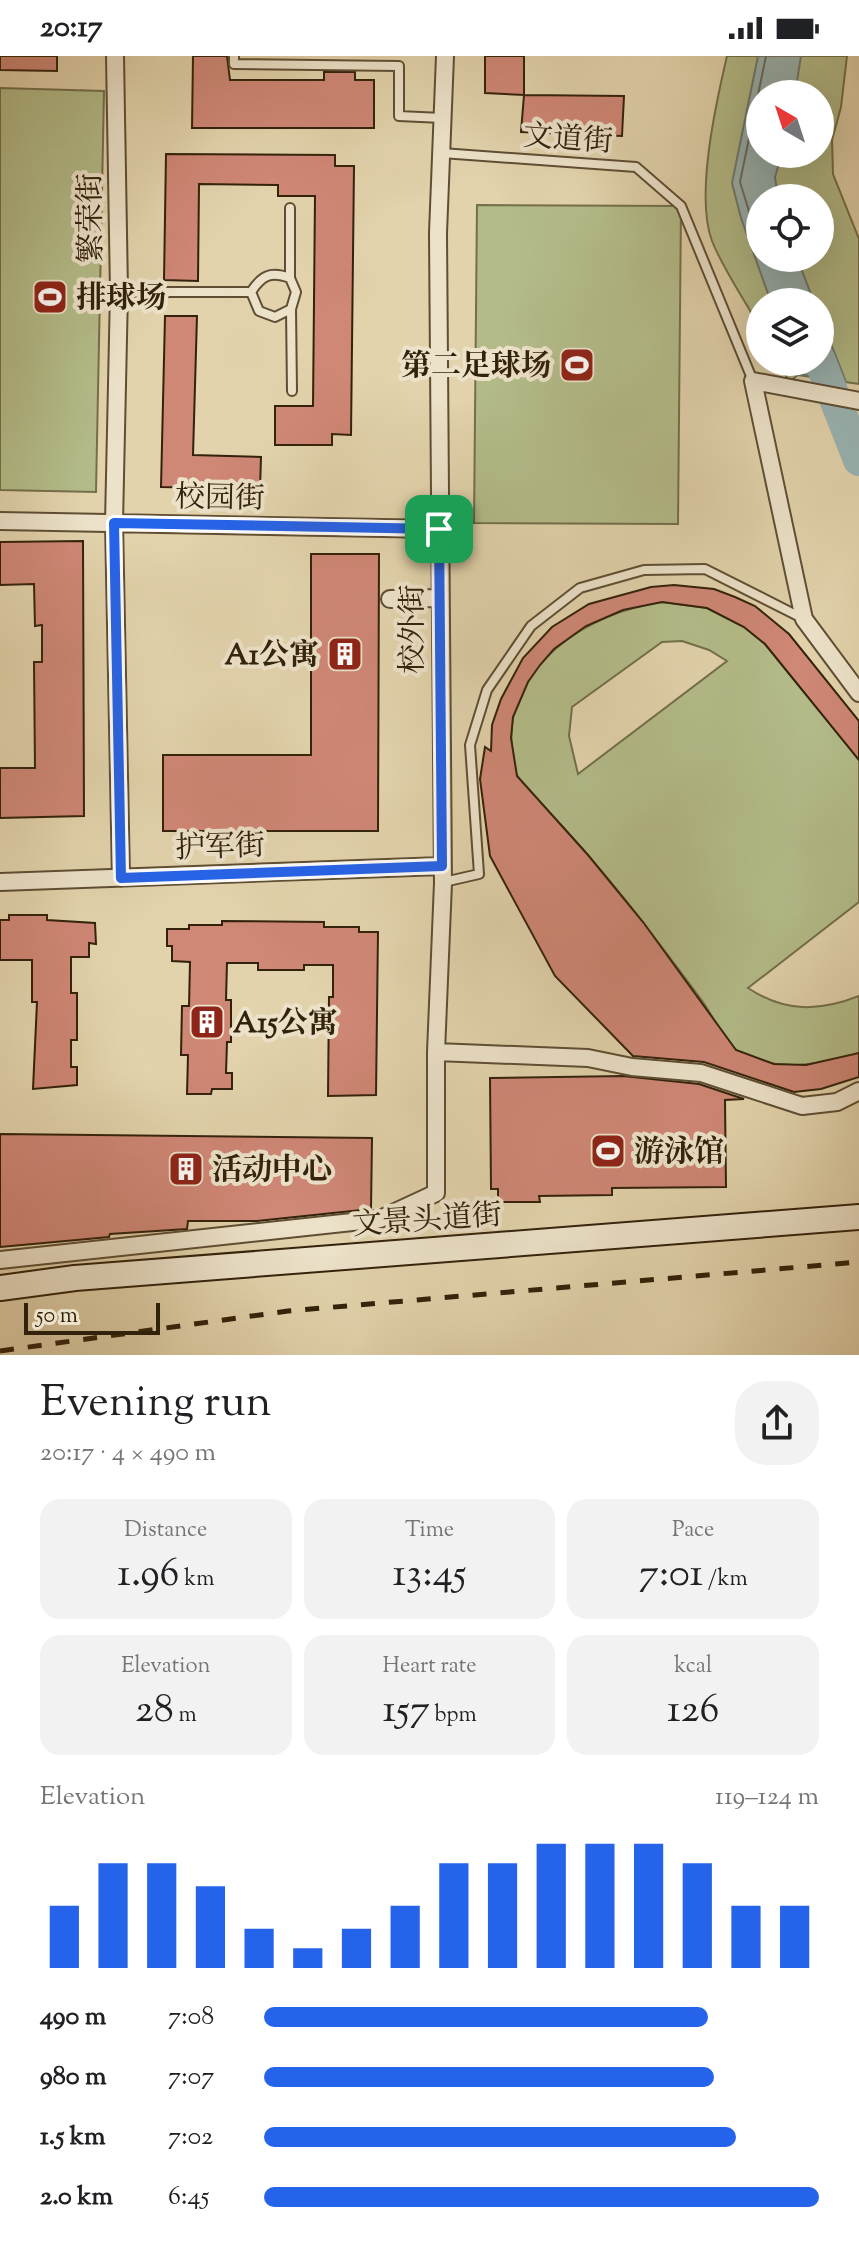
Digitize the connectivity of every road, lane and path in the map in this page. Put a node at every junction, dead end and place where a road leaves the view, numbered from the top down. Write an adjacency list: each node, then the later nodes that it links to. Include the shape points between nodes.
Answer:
1 (115, 56): 10 (street, 繁荣街)
2 (234, 56): 4 (lane, via 234,64 399,66 399,116)
3 (445, 56): 4 (street, 校外街)
4 (442, 118): 5 (street, 校外街)
5 (440, 153): 15 (lane, 文道街, via 636,167 681,206); 20 (street, 校外街)
6 (290, 208): 7 (lane)
7 (290, 252): 8 (lane); 9 (lane)
8 (276, 273): 9 (lane); 11 (lane, via 261,277)
9 (290, 278): 12 (lane, via 296,292)
10 (119, 292): 11 (lane); 19 (street, 繁荣街)
11 (251, 292): 13 (lane, via 259,311)
12 (291, 309): 13 (lane); 14 (lane)
13 (275, 317): 14 (lane)
14 (291, 335): 16 (lane)
15 (760, 382): 17 (street); 23 (street)
16 (292, 391)
17 (859, 401)
18 (0, 521): 19 (street, 校园街)
19 (114, 523): 20 (street, 校园街); 26 (street, 繁荣街)
20 (439, 529): 21 (street, 校外街)
21 (439, 598): 22 (street); 25 (street, 校外街)
22 (390, 599)
23 (804, 619): 24 (street); 25 (lane, via 705,569 644,570 580,588 531,626 487,690 470,745 479,874)
24 (859, 693)
25 (442, 874): 26 (street, 护军街); 28 (street, 校外街)
26 (121, 878): 27 (street, 护军街)
27 (0, 882)
28 (436, 1052): 29 (street, via 588,1058 701,1073 802,1106 837,1102); 31 (street, 校外街, via 436,1193 380,1219)
29 (859, 1091)
30 (858, 1217): 32 (main road, 文景头道街)
31 (0, 1260)
32 (0, 1288)

